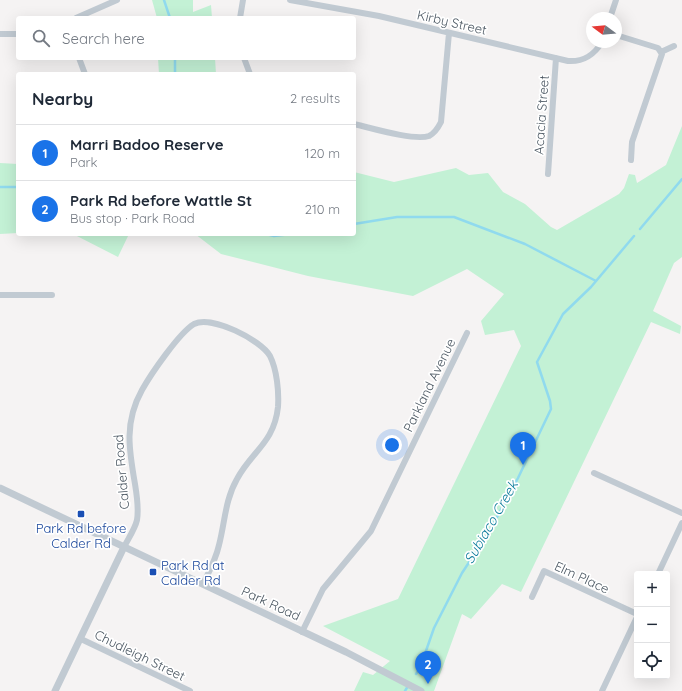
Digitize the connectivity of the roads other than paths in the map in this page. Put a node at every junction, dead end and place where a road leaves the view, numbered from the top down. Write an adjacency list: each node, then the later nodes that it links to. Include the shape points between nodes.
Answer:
1 (95, 0): 6 (street)
2 (117, 0): 6 (street)
3 (243, 0): 9 (street)
4 (290, 0): 10 (street, Kirby Street, via 379,16)
5 (616, 0): 7 (street)
6 (98, 7): 8 (street)
7 (612, 12)
8 (80, 16)
9 (240, 16)
10 (449, 33): 17 (street, Kirby Street); 22 (street, via 441,122 434,133 416,137)
11 (0, 34): 12 (street)
12 (16, 34)
13 (622, 36): 16 (street, via 658,48)
14 (674, 46): 16 (street)
15 (598, 48): 17 (street, Kirby Street, via 585,59 574,61)
16 (661, 52): 23 (street, via 661,59 632,142)
17 (556, 58): 24 (street, Acacia Street)
18 (80, 60): 20 (street)
19 (245, 60): 21 (street)
20 (84, 72)
21 (249, 72)
22 (356, 124)
23 (631, 160)
24 (548, 174)
25 (0, 295): 26 (street)
26 (52, 295)
27 (467, 333): 38 (street, Parkland Avenue, via 371,531 323,589)
28 (594, 473): 30 (street)
29 (0, 488): 32 (street, Park Road)
30 (682, 513)
31 (682, 523): 33 (street)
32 (124, 547): 34 (street, Park Road); 34 (street, Calder Road, via 136,521 138,503 130,457 129,428 136,402 158,366 190,327 206,321 224,326 258,343 270,356 275,371 278,406 270,434 262,448 240,473 229,494 218,550); 39 (street, Calder Road)
33 (659, 571)
34 (203, 584): 38 (street, Park Road)
35 (532, 597): 36 (street, Elm Place, via 544,571)
36 (634, 615)
37 (634, 622): 43 (street)
38 (302, 632): 42 (street, Park Road)
39 (81, 639): 40 (street, Calder Road); 41 (street, Chudleigh Street)
40 (55, 691)
41 (190, 691)
42 (421, 691)
43 (602, 691)

